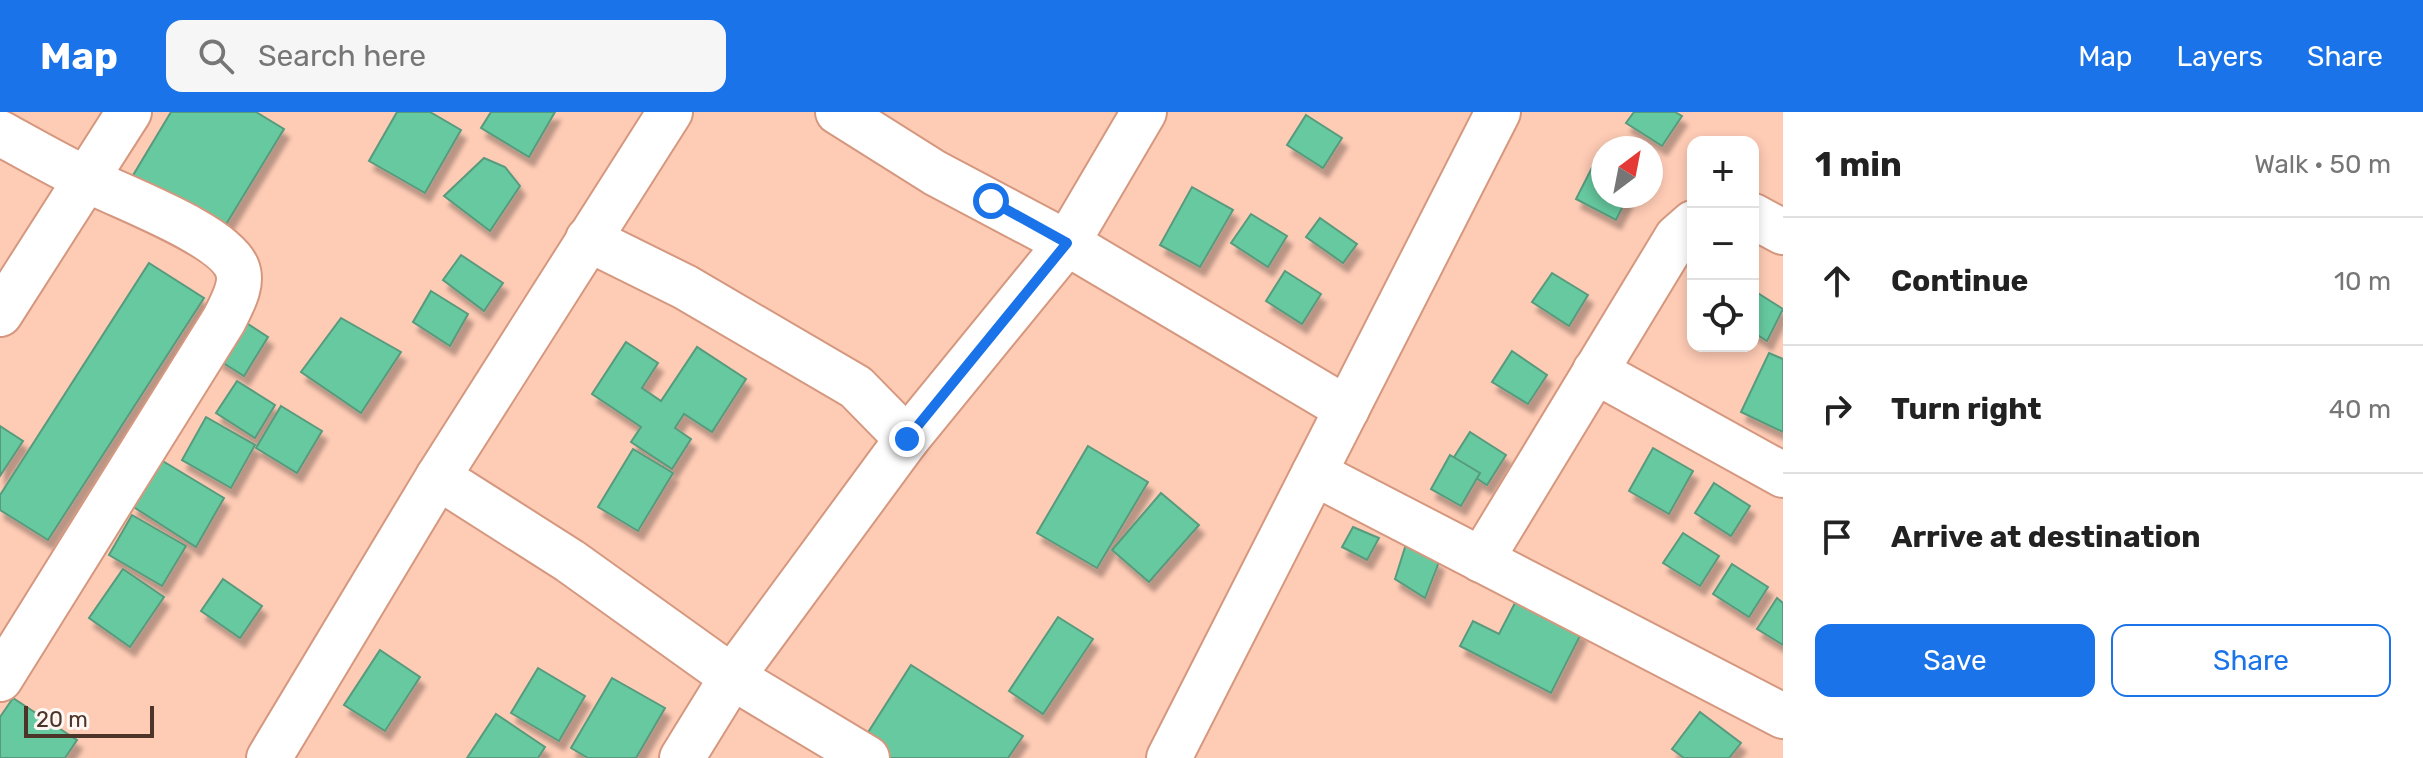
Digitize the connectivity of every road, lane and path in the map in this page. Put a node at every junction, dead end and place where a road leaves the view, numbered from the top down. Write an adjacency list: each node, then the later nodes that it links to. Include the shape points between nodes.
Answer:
1 (129, 112): 7 (street)
2 (670, 112): 11 (street)
3 (838, 112): 12 (street, via 935,173)
4 (1144, 112): 12 (street)
5 (1498, 112): 15 (street)
6 (0, 133): 7 (street)
7 (87, 180): 13 (street); 22 (street, via 224,250 238,269 238,289 208,346)
8 (1759, 219): 10 (street)
9 (1687, 228): 14 (street)
10 (1783, 232)
11 (588, 239): 16 (street, via 685,287 856,387); 19 (street)
12 (1067, 243): 15 (street); 16 (street)
13 (0, 314)
14 (1595, 371): 18 (street); 20 (street)
15 (1347, 409): 17 (street)
16 (907, 439): 21 (street)
17 (1314, 473): 20 (street); 27 (street)
18 (1783, 475)
19 (438, 477): 21 (street, via 570,561); 24 (street)
20 (1481, 560): 23 (street)
21 (732, 677): 25 (street); 26 (street)
22 (0, 679)
23 (1783, 716)
24 (269, 758)
25 (682, 758)
26 (867, 758)
27 (1169, 758)

